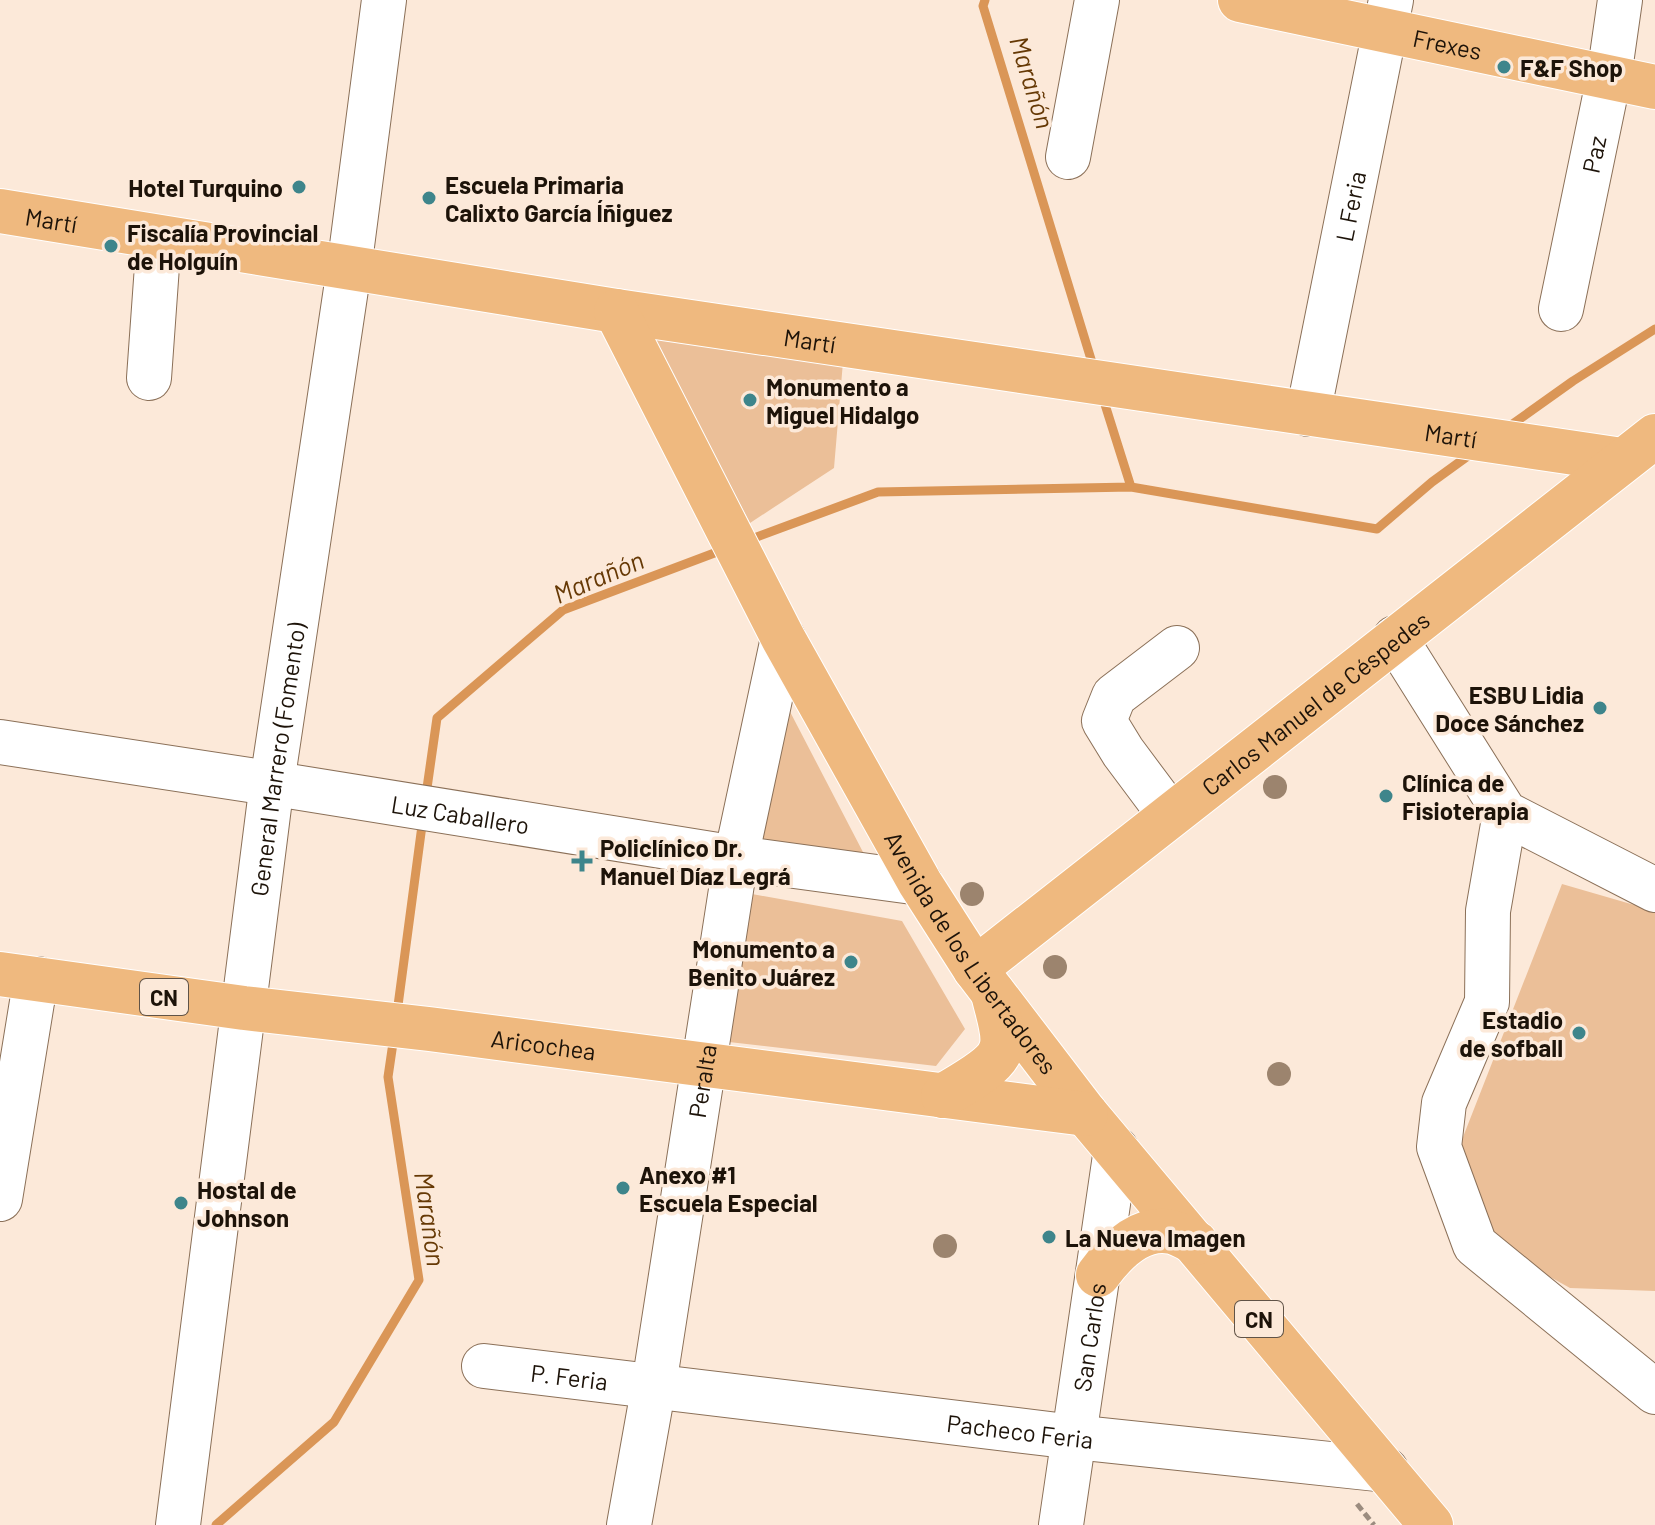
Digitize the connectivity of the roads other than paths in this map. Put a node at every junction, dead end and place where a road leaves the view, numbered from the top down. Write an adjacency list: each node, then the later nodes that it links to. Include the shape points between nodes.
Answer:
1 (384, 0): 11 (street, General Marrero (Fomento))
2 (1097, 0): 8 (street)
3 (1240, 0): 5 (main road, Frexes)
4 (1620, 0): 6 (street, Paz)
5 (1389, 16): 6 (main road, Frexes); 15 (street, L Feria)
6 (1609, 77): 7 (main road, Frexes); 12 (street, Paz)
7 (1655, 87)
8 (1068, 157)
9 (0, 211): 10 (main road, Martí)
10 (159, 238): 11 (main road, Martí); 14 (street)
11 (349, 269): 13 (main road, Martí); 23 (street, General Marrero (Fomento))
12 (1561, 309)
13 (616, 311): 15 (main road, Martí); 19 (main road, Avenida de los Libertadores / CN)
14 (149, 378)
15 (1308, 414): 16 (main road, Martí)
16 (1539, 448): 17 (main road, Martí); 18 (main road)
17 (1638, 448): 18 (main road, Carlos Manuel de Céspedes)
18 (1539, 525): 20 (main road, Carlos Manuel de Céspedes)
19 (783, 638): 26 (street, Peralta); 27 (main road, Avenida de los Libertadores / CN)
20 (1395, 638): 24 (street); 25 (main road, Carlos Manuel de Céspedes)
21 (1177, 648): 25 (street, via 1114,696 1104,721)
22 (0, 742): 23 (street, Luz Caballero)
23 (272, 783): 26 (street, Luz Caballero); 31 (street, General Marrero (Fomento))
24 (1505, 813): 28 (street); 41 (street, via 1488,911 1487,1002 1444,1103 1439,1147 1475,1245)
25 (1170, 815): 30 (main road, Carlos Manuel de Céspedes)
26 (736, 858): 27 (street, Luz Caballero); 32 (street, Peralta)
27 (920, 883): 30 (main road, Avenida de los Libertadores / CN)
28 (1655, 890)
29 (19, 976): 31 (main road, Aricochea / CN); 36 (street, via 32,1002)
30 (984, 981): 33 (main road, via 1002,1035 1001,1049 992,1063); 34 (main road, Avenida de los Libertadores / CN)
31 (244, 1008): 32 (main road, Aricochea / CN); 44 (street, General Marrero (Fomento))
32 (703, 1065): 33 (main road, Aricochea / CN); 40 (street, Peralta)
33 (943, 1096): 34 (main road, Aricochea / CN)
34 (1086, 1114): 35 (main road, Avenida de los Libertadores / CN)
35 (1116, 1149): 37 (main road, Avenida de los Libertadores / CN); 38 (street, San Carlos)
36 (0, 1199)
37 (1196, 1243): 38 (main road, via 1170,1231 1147,1234 1122,1246); 43 (main road, Avenida de los Libertadores / CN)
38 (1098, 1275): 42 (street, San Carlos)
39 (484, 1366): 40 (street, P. Feria)
40 (654, 1385): 42 (street, Pacheco Feria); 45 (street, Peralta)
41 (1655, 1392)
42 (1074, 1437): 43 (street, Pacheco Feria); 46 (street, San Carlos)
43 (1386, 1470): 47 (main road, Avenida de los Libertadores / CN)
44 (179, 1523)
45 (629, 1525)
46 (1061, 1525)
47 (1431, 1525)

